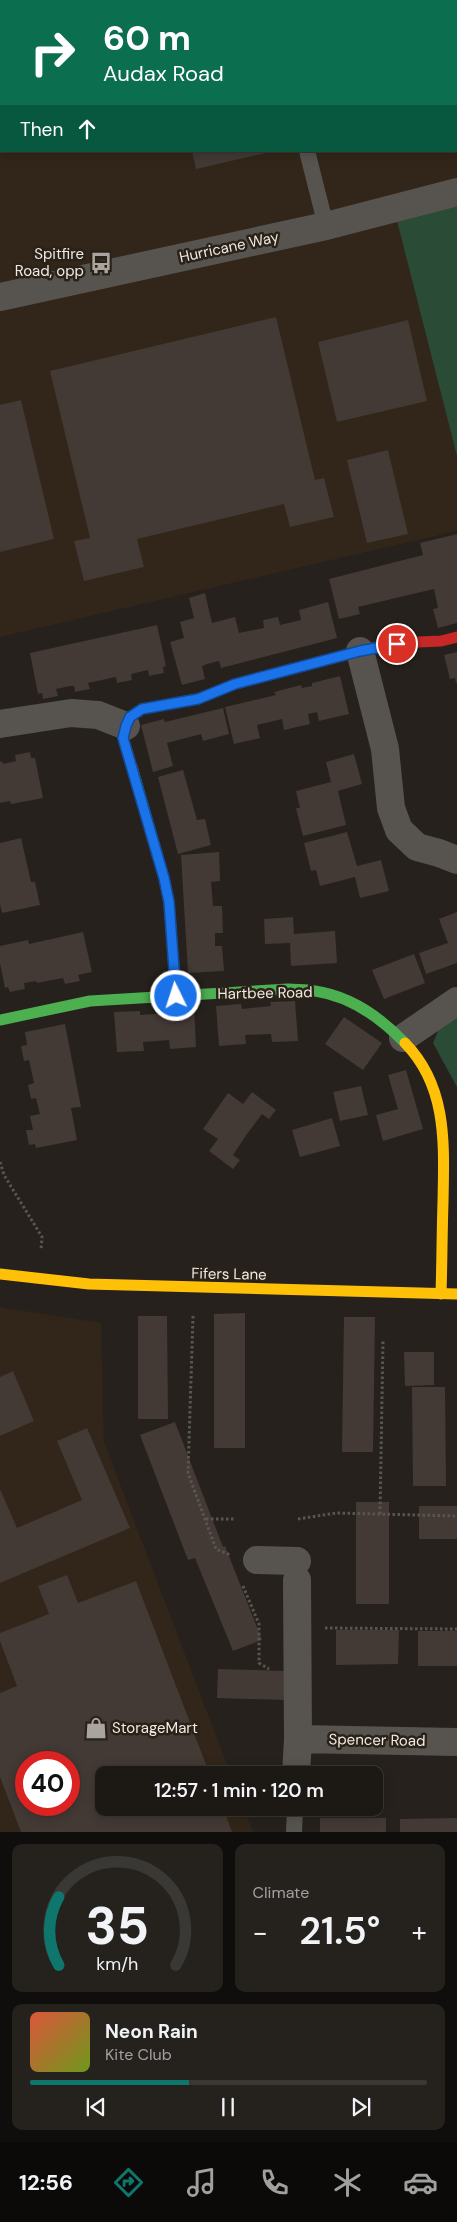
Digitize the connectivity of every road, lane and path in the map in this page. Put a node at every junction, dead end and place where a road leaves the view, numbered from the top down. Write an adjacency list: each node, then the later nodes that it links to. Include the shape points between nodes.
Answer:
1 (307, 152): 3 (lane)
2 (457, 192): 3 (street, Hurricane Way)
3 (326, 226): 4 (street, Hurricane Way)
4 (0, 297)
5 (457, 637): 6 (street)
6 (360, 651): 8 (street, via 235,684 198,699 142,709 130,717); 9 (street, via 385,749 390,808 399,830 417,847)
7 (0, 724): 8 (street, via 71,713 98,715)
8 (126, 726): 10 (street, via 123,738 169,902)
9 (457, 860)
10 (176, 996): 12 (street, Hartbee Road, via 90,1001); 13 (street, Hartbee Road, via 288,989 316,991 344,999 379,1019)
11 (457, 1001): 13 (street)
12 (0, 1020)
13 (403, 1038): 18 (street, Hartbee Road, via 421,1062 439,1104 444,1138)
14 (0, 1162): 15 (path, via 8,1182 42,1237)
15 (40, 1256)
16 (0, 1274): 17 (street, Fifers Lane, via 89,1284)
17 (194, 1288): 18 (street, Fifers Lane); 24 (path, via 188,1473)
18 (441, 1294): 19 (street, Fifers Lane)
19 (457, 1294)
20 (383, 1340): 21 (path)
21 (380, 1514): 22 (path); 23 (path, via 336,1513)
22 (457, 1516)
23 (298, 1518)
24 (206, 1519): 25 (path); 26 (path, via 216,1549 230,1555)
25 (236, 1519)
26 (244, 1568): 27 (street, via 297,1571); 29 (path, via 259,1624 260,1663)
27 (297, 1628): 28 (path); 29 (street)
28 (457, 1629)
29 (298, 1686): 30 (street)
30 (298, 1739): 31 (street, Spencer Road); 32 (street)
31 (457, 1742)
32 (296, 1766)
33 (295, 1816): 34 (lane)
34 (294, 1832)

